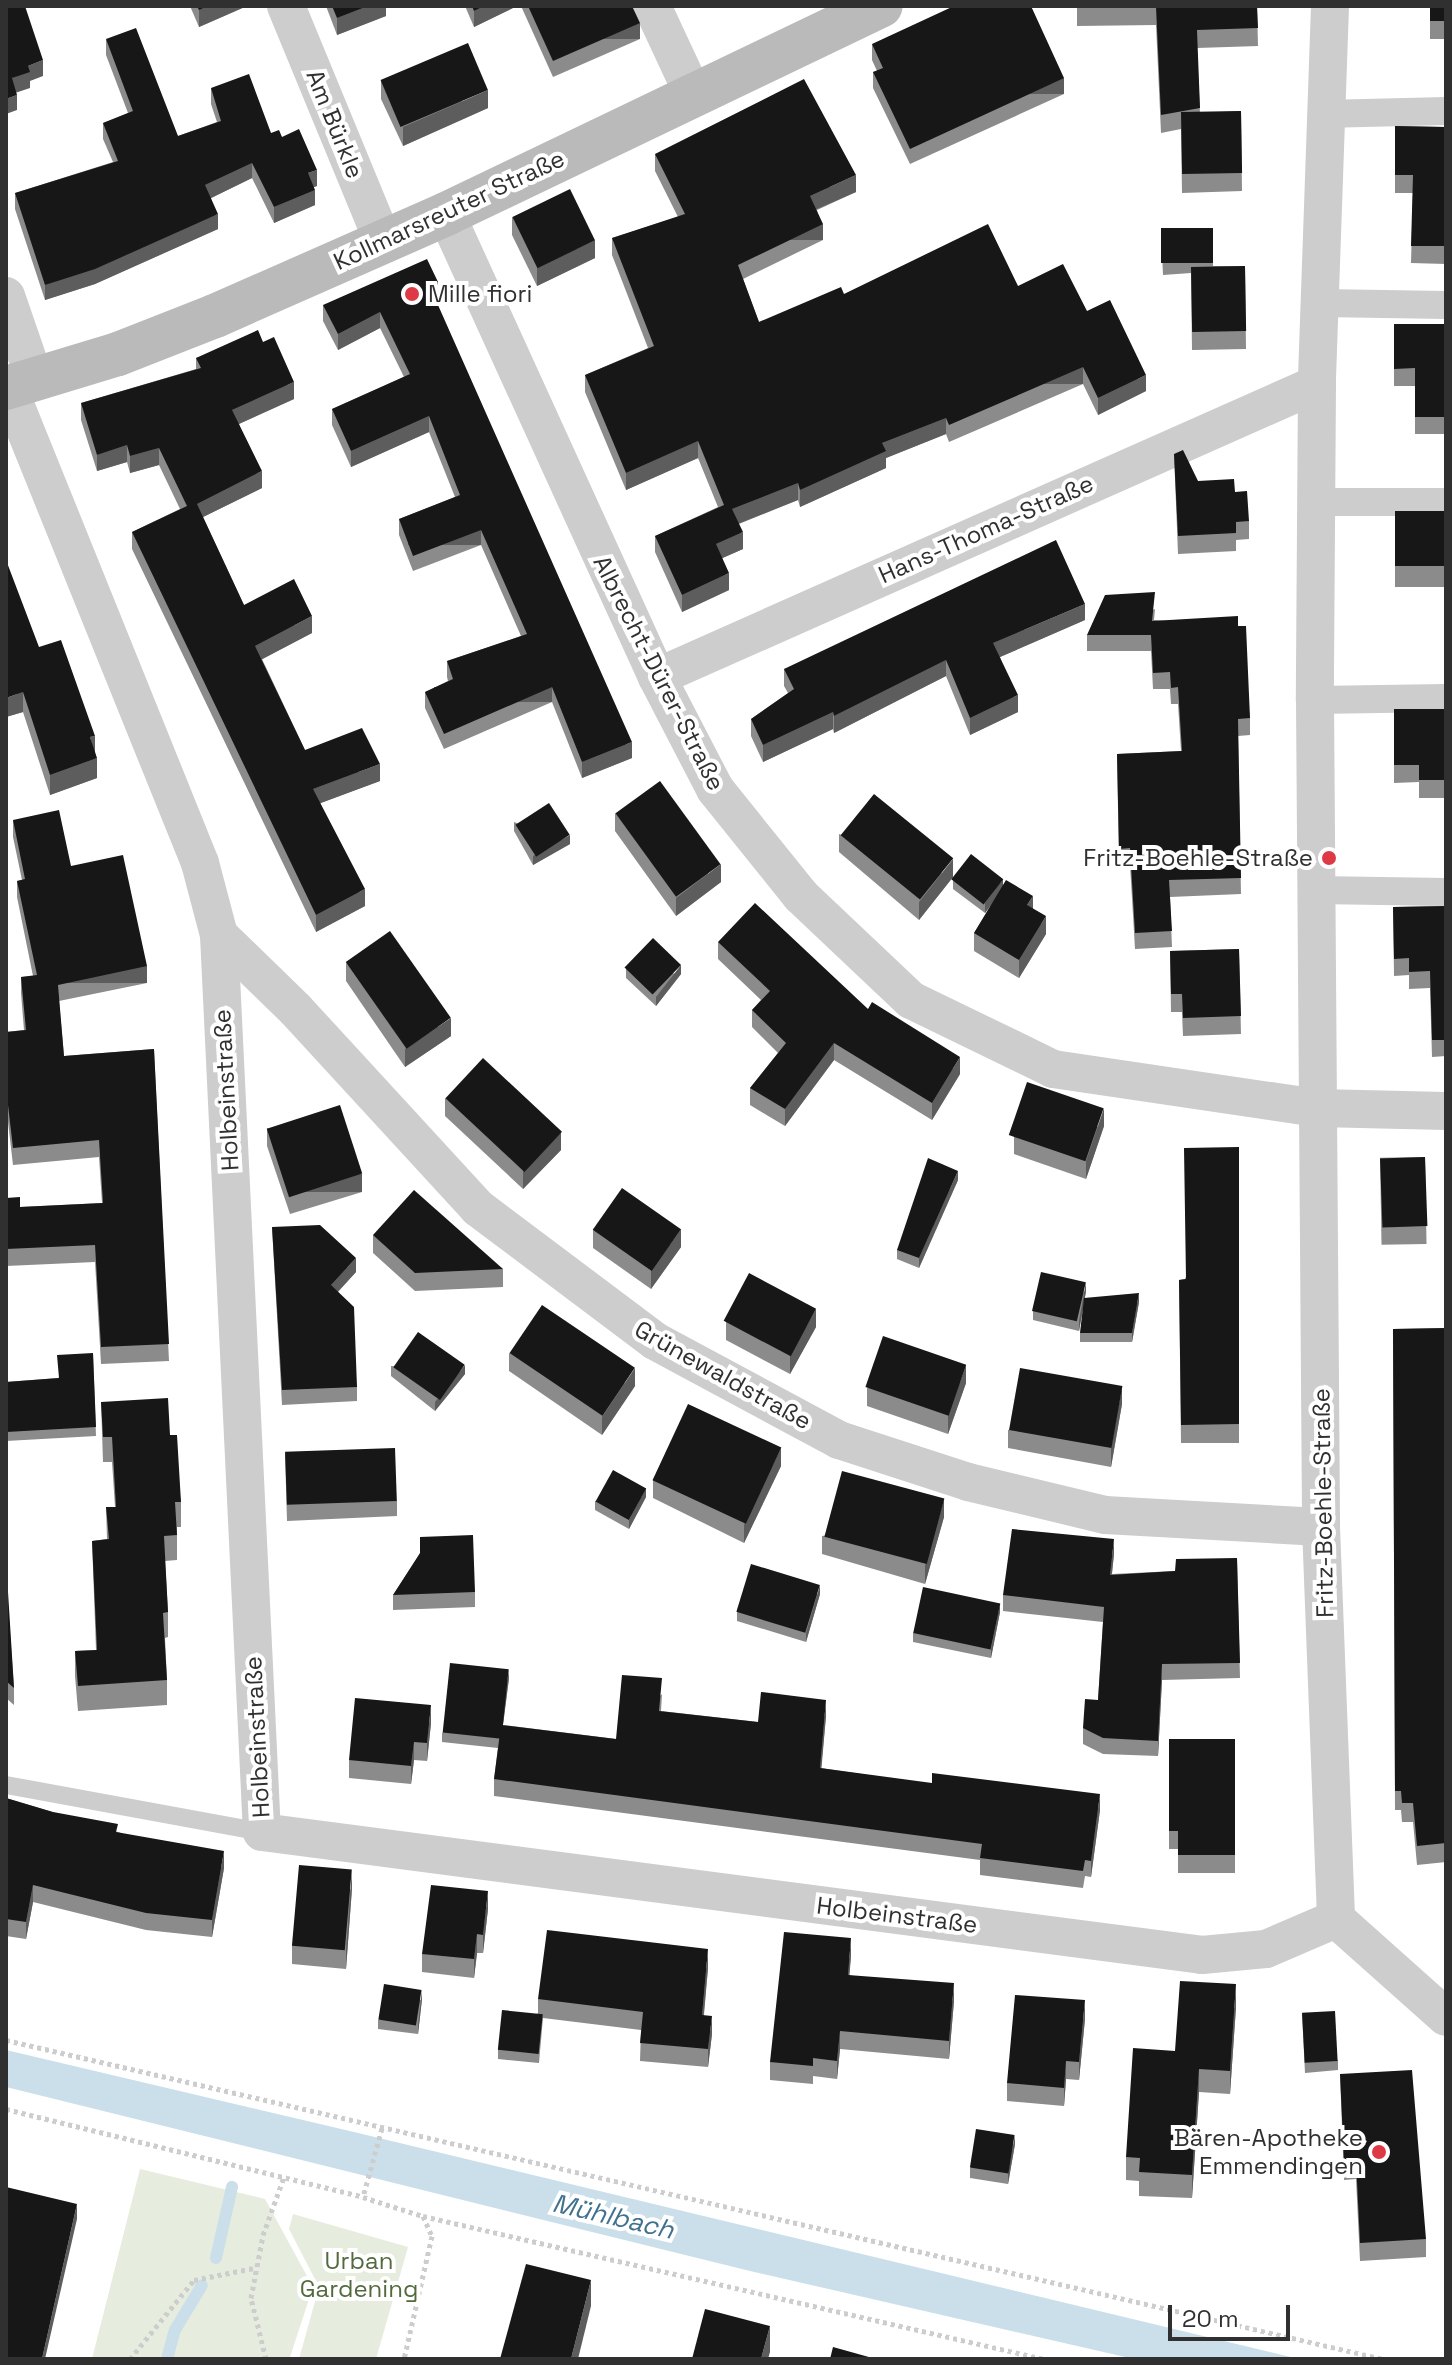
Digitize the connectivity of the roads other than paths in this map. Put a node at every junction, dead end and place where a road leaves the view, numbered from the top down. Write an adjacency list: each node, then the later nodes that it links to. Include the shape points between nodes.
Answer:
1 (286, 6): 9 (street, Am Bürkle)
2 (652, 6): 5 (street)
3 (881, 6): 5 (main road, Kollmarsreuter Straße)
4 (1330, 6): 7 (street, Fritz-Boehle-Straße)
5 (694, 96): 8 (main road, Kollmarsreuter Straße)
6 (1446, 111): 7 (street)
7 (1323, 114): 11 (street, Fritz-Boehle-Straße)
8 (446, 214): 9 (main road, Kollmarsreuter Straße); 17 (street, Albrecht-Dürer-Straße)
9 (383, 241): 14 (main road, Kollmarsreuter Straße, via 215,316)
10 (6, 296): 14 (street)
11 (1321, 303): 12 (street); 13 (street, Fritz-Boehle-Straße)
12 (1446, 305)
13 (1317, 384): 15 (street, Fritz-Boehle-Straße); 17 (street, Hans-Thoma-Straße)
14 (16, 385): 22 (street, Holbeinstraße, via 200,863)
15 (1317, 502): 16 (street); 19 (street, Fritz-Boehle-Straße)
16 (1446, 502)
17 (657, 677): 23 (street, Albrecht-Dürer-Straße, via 715,789 801,896 911,1000 1053,1069)
18 (1446, 698): 19 (street)
19 (1315, 700): 20 (street, Fritz-Boehle-Straße)
20 (1316, 890): 21 (street); 23 (street, Fritz-Boehle-Straße)
21 (1446, 892)
22 (219, 935): 25 (street, Grünewaldstraße, via 296,1010 478,1208 655,1341 839,1440 968,1482 1105,1515); 27 (street, Holbeinstraße)
23 (1318, 1108): 24 (street, Albrecht-Dürer-Straße); 25 (street, Fritz-Boehle-Straße)
24 (1446, 1111)
25 (1321, 1527): 28 (street, Fritz-Boehle-Straße)
26 (6, 1785): 27 (lane, Holbeinstraße)
27 (262, 1832): 28 (street, Holbeinstraße, via 1202,1955 1266,1949)
28 (1336, 1919): 29 (street)
29 (1446, 2017)

